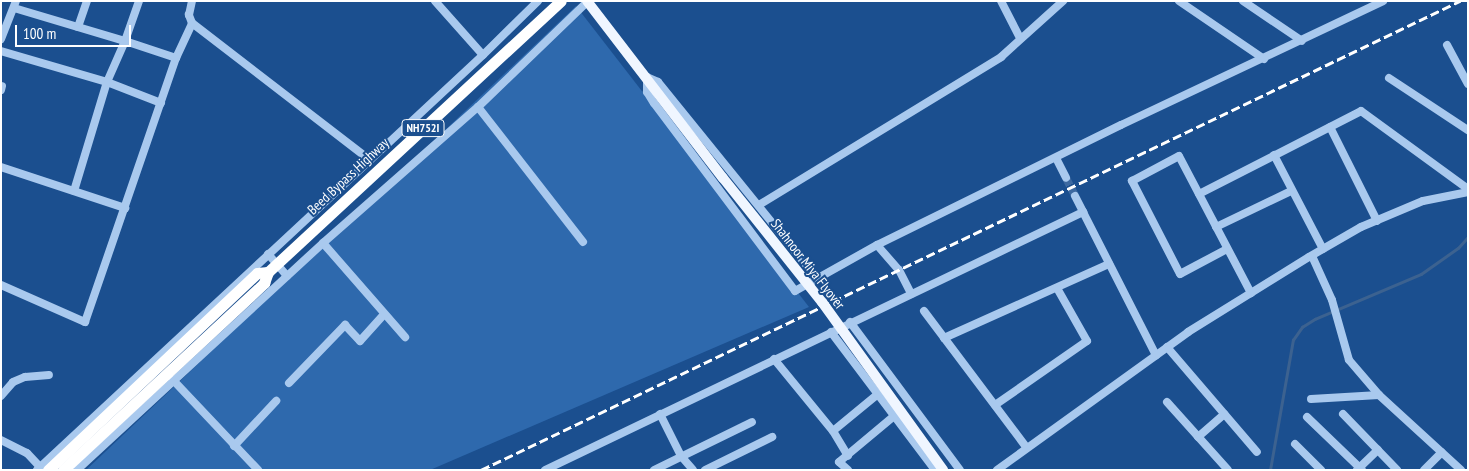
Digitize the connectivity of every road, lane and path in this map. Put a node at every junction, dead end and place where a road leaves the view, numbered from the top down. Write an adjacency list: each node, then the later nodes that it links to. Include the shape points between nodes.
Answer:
1 (87, 1): 15 (street)
2 (138, 1): 18 (street)
3 (435, 1): 22 (street)
4 (538, 1): 22 (street)
5 (560, 1): 55 (highway, Beed Bypass Highway / NH752I)
6 (587, 1): 25 (main road, Shahnoor Miya Flyover); 30 (street)
7 (1001, 1): 16 (street)
8 (1063, 1): 16 (street)
9 (1179, 1): 24 (street)
10 (1243, 1): 19 (street)
11 (1383, 1): 19 (street)
12 (191, 2): 14 (street, via 189,15)
13 (15, 4): 15 (street); 17 (street)
14 (192, 23): 23 (street); 35 (street)
15 (78, 27): 18 (street)
16 (1020, 38): 43 (street, via 1001,57)
17 (1, 39)
18 (126, 41): 23 (street); 27 (street)
19 (1302, 41): 24 (street)
20 (1447, 46): 28 (street)
21 (1, 51): 27 (street)
22 (483, 55): 35 (street)
23 (176, 58): 29 (street)
24 (1264, 59): 34 (street)
25 (647, 78): 43 (street, via 658,82); 59 (street, via 647,92 654,103 795,291); 112 (main road, Shahnoor Miya Flyover, bridge, via 822,302)
26 (1389, 78): 32 (street)
27 (107, 82): 29 (street); 38 (street)
28 (1468, 84)
29 (161, 103): 44 (street)
30 (478, 107): 48 (street); 49 (street)
31 (1330, 127): 33 (street); 40 (street, via 1361,111); 46 (street)
32 (1468, 130)
33 (1274, 156): 39 (street); 41 (street)
34 (1056, 158): 37 (street); 50 (street)
35 (370, 160): 53 (street)
36 (1, 167): 38 (street)
37 (1066, 178)
38 (74, 191): 44 (street)
39 (1291, 191): 47 (street); 52 (street)
40 (1468, 191): 46 (street, via 1423,201)
41 (1198, 194): 47 (street); 51 (street, via 1179,156 1132,181 1180,274)
42 (1075, 196): 45 (street)
43 (759, 205): 59 (street)
44 (125, 208): 60 (street, via 85,322)
45 (1082, 212): 56 (street); 63 (street)
46 (1377, 221): 52 (street)
47 (1216, 227): 51 (street)
48 (583, 242)
49 (322, 243): 58 (street); 65 (street)
50 (877, 245): 59 (street); 63 (street, via 899,270)
51 (1227, 249): 62 (street)
52 (1323, 249): 54 (street)
53 (268, 254): 55 (street); 101 (street)
54 (1312, 256): 62 (street); 77 (street, via 1332,300 1349,360)
55 (276, 264): 57 (highway, Beed Bypass Highway / NH752I); 58 (street)
56 (1109, 264): 61 (street); 71 (street)
57 (268, 272): 101 (highway, Beed Bypass Highway / NH752I, via 258,273); 103 (highway, Beed Bypass Highway / NH752I, via 264,283)
58 (287, 276): 74 (street)
59 (816, 277)
60 (1, 285)
61 (1057, 288): 69 (street); 82 (street, via 1087,341)
62 (1250, 293): 70 (street)
63 (911, 294): 66 (street)
64 (924, 311): 69 (street)
65 (384, 314): 68 (street); 75 (street, via 360,340 345,325)
66 (850, 322): 67 (street); 113 (street)
67 (831, 332): 72 (street); 76 (street)
68 (405, 337)
69 (944, 338): 82 (street)
70 (1167, 347): 71 (street); 84 (street)
71 (1156, 355): 95 (street)
72 (774, 359): 83 (street); 89 (street)
73 (49, 375): 78 (street, via 25,377 13,382)
74 (173, 380): 94 (street); 104 (street)
75 (289, 382)
76 (878, 394): 86 (street); 89 (street)
77 (1379, 395): 79 (street); 98 (street)
78 (1, 396)
79 (1311, 399)
80 (276, 401): 94 (street)
81 (1167, 402): 91 (street)
82 (995, 405): 95 (street)
83 (660, 414): 99 (street); 106 (street)
84 (1224, 414): 91 (street); 97 (street)
85 (1343, 414): 96 (street)
86 (894, 416): 100 (street); 111 (street)
87 (1308, 417): 102 (street)
88 (752, 422): 99 (street)
89 (833, 431): 100 (street)
90 (772, 437): 109 (street)
91 (1198, 437): 115 (street)
92 (1, 440): 101 (street, via 27,453)
93 (1295, 444): 116 (street)
94 (234, 446): 105 (street)
95 (1027, 448): 114 (street)
96 (1378, 450): 102 (street); 117 (street)
97 (1257, 452)
98 (1442, 452): 118 (street); 119 (street)
99 (681, 456): 107 (street); 108 (street)
100 (848, 456): 110 (street, via 839,462)
101 (42, 469)
102 (1360, 469)
103 (63, 470)
104 (77, 470)
105 (258, 470)
106 (545, 470)
107 (654, 470)
108 (693, 470)
109 (705, 470)
110 (848, 470)
111 (935, 470)
112 (943, 470)
113 (960, 470)
114 (997, 470)
115 (1228, 470)
116 (1321, 470)
117 (1397, 470)
118 (1424, 470)
119 (1461, 470)

